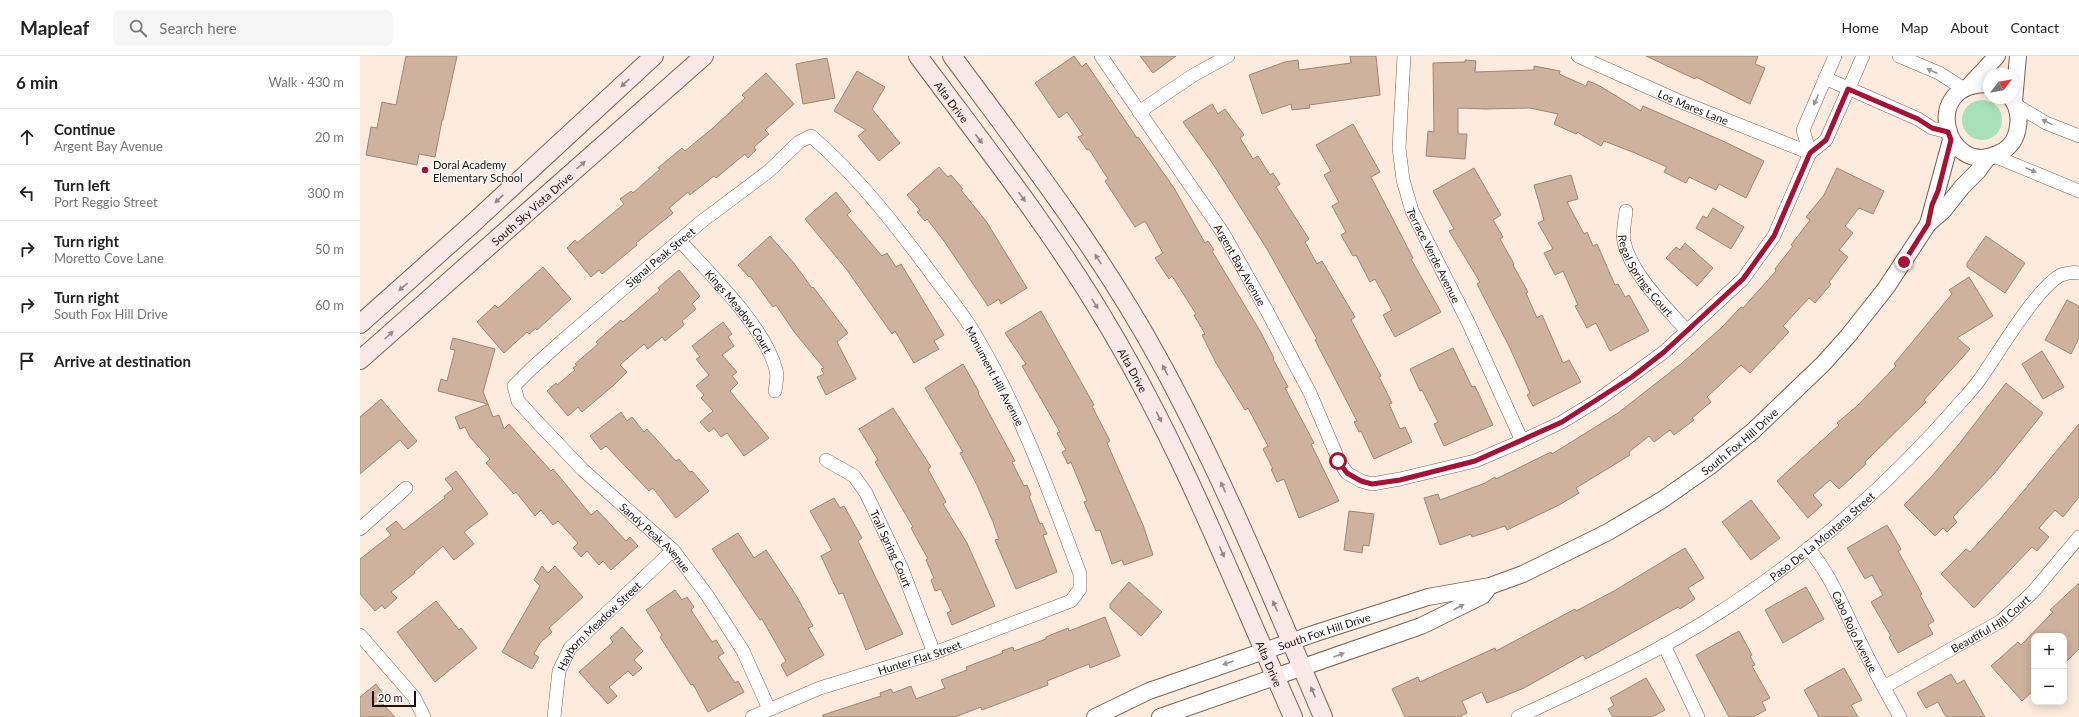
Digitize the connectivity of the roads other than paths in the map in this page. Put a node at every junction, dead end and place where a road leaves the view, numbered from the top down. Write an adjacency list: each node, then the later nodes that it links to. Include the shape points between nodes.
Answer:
1 (654, 56): 32 (main road, one-way to 32, via 471,226)
2 (704, 56): 34 (main road, South Sky Vista Drive, one-way to 2)
3 (918, 56): 49 (main road, Alta Drive, one-way to 49, via 1032,211 1109,327 1179,458)
4 (952, 56): 47 (main road, one-way to 4, via 1214,468 1181,400 1146,337 1063,207)
5 (1101, 56): 21 (street, Argent Bay Avenue)
6 (1228, 56): 21 (street, via 1192,76)
7 (1404, 56): 37 (street, Terrace Verde Avenue, via 1399,148 1403,180 1412,211 1469,324)
8 (1578, 56): 25 (street, Los Mares Lane, via 1679,101)
9 (1835, 56): 15 (street)
10 (1863, 56): 18 (street)
11 (1899, 56): 17 (street, one-way to 11)
12 (1997, 56): 17 (street)
13 (2018, 56): 14 (street)
14 (2017, 68)
15 (1825, 78): 18 (street); 25 (street, one-way to 25, via 1803,130)
16 (1983, 85): 17 (street)
17 (1966, 88): 23 (street, South Fox Hill Drive, via 1950,102 1946,113)
18 (1848, 89): 23 (street, via 1918,119); 25 (street, via 1826,140)
19 (2015, 104): 26 (street, South Fox Hill Drive, via 2019,127 2015,138 2008,147)
20 (2019, 104): 24 (street, one-way to 20, via 2046,122)
21 (1139, 112): 37 (street, Argent Bay Avenue, via 1223,233 1310,393 1338,461 1347,473 1372,484 1400,480 1475,461)
22 (811, 136): 30 (street, Signal Peak Street, via 799,142 770,171 701,222); 45 (street, Monument Hill Avenue, via 835,156 912,247 976,335 1016,412 1048,486 1080,574)
23 (1950, 136): 26 (street, via 1957,147 1967,154); 29 (street, South Fox Hill Drive)
24 (2079, 136)
25 (1810, 153): 33 (street, via 1774,236 1743,279)
26 (1991, 156): 27 (street, one-way to 27); 29 (street, South Fox Hill Drive, via 1943,211)
27 (2079, 191)
28 (1626, 211): 33 (street, Regal Springs Court, via 1624,241 1634,266)
29 (1928, 224): 44 (street, South Fox Hill Drive, via 1886,288 1848,336 1779,408 1730,450 1662,500 1608,532 1557,559)
30 (680, 241): 35 (street, Signal Peak Street, via 561,342); 36 (street, Kings Meadow Court, via 760,333 772,355 777,372)
31 (2079, 273): 42 (street, Paso De La Montana Street, via 2061,275 2036,298 1979,381 1932,434 1880,486)
32 (360, 324)
33 (1687, 331): 37 (street, via 1664,352 1598,400)
34 (360, 360)
35 (514, 386): 43 (street, Sandy Peak Avenue, via 518,401 546,432)
36 (775, 391)
37 (1522, 442)
38 (826, 460): 50 (street, Trail Spring Court, via 854,476 866,493 902,569)
39 (406, 488): 40 (street)
40 (360, 529)
41 (2079, 537): 53 (street, Beautiful Hill Court, via 2032,593 2001,620)
42 (1808, 548): 48 (street, Paso De La Montana Street, via 1701,624); 53 (street, Cabo Rojo Avenue, via 1832,581)
43 (673, 550): 54 (street, Sandy Peak Avenue, via 707,595 743,651); 56 (street, Hayborn Meadow Street, via 570,648 559,671)
44 (1490, 586): 47 (street, South Fox Hill Drive, via 1428,597); 51 (street, South Fox Hill Drive, one-way to 44, via 1421,626 1482,596)
45 (1080, 589): 50 (street, Hunter Flat Street, via 1071,601)
46 (360, 635): 55 (street, via 414,697)
47 (1290, 642): 49 (street, South Fox Hill Drive); 51 (main road)
48 (1664, 645): 62 (street, Paso De La Montana Street); 63 (street)
49 (1264, 651): 52 (main road, Alta Drive); 58 (street, South Fox Hill Drive, one-way to 58, via 1149,690)
50 (934, 653): 54 (street, Hunter Flat Street, via 820,688)
51 (1302, 668): 52 (street, South Fox Hill Drive); 61 (main road, one-way to 51)
52 (1276, 677): 59 (street, South Fox Hill Drive); 60 (main road, Alta Drive)
53 (1884, 687): 64 (street, Cabo Rojo Avenue)
54 (769, 709): 57 (street, Hunter Flat Street)
55 (424, 717)
56 (554, 717)
57 (752, 717)
58 (1095, 717)
59 (1160, 717)
60 (1293, 717)
61 (1323, 717)
62 (1518, 717)
63 (1698, 717)
64 (1900, 717)

